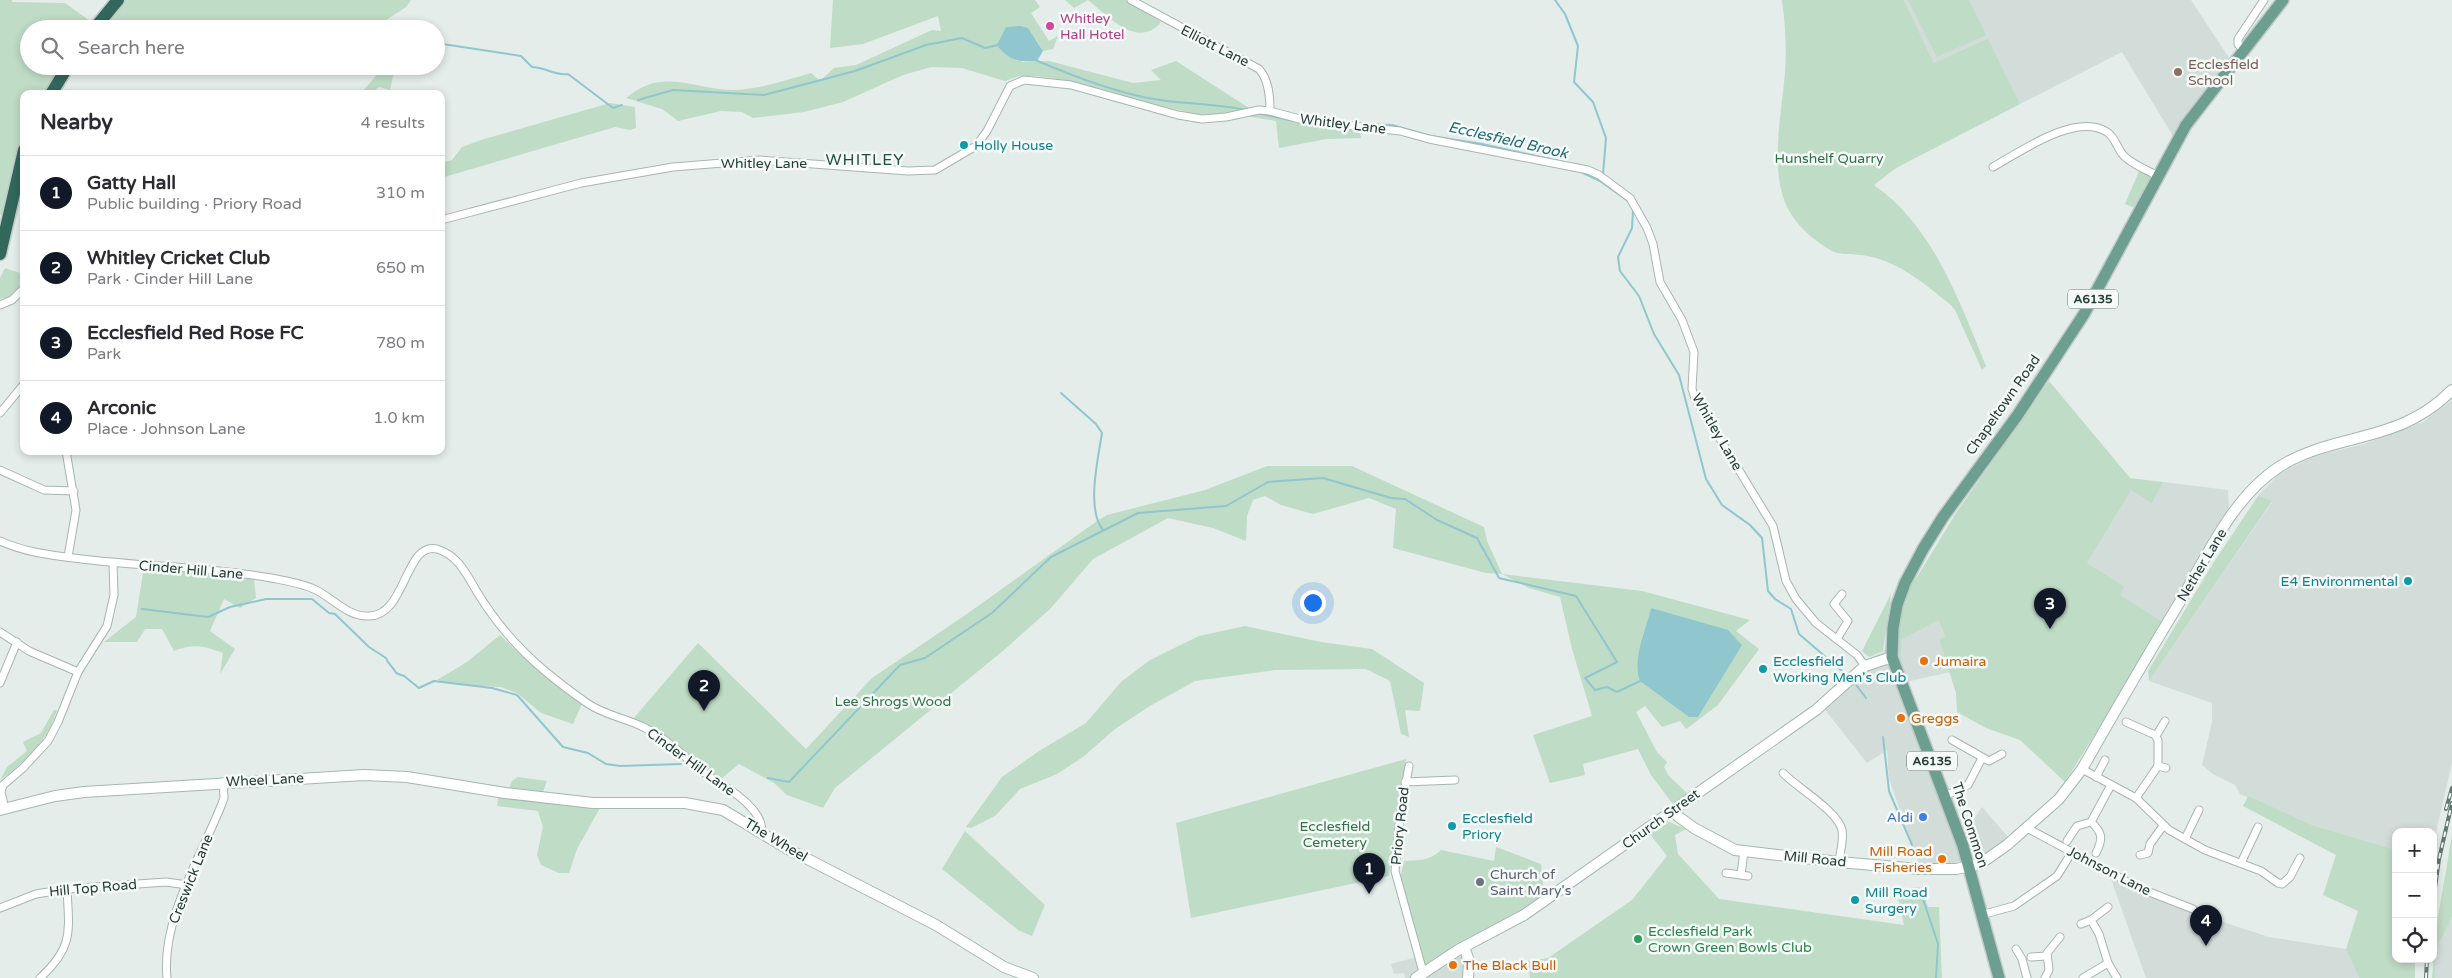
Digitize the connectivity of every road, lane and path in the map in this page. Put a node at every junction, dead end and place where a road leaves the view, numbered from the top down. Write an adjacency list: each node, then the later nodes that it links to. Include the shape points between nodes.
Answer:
1 (118, 0): 5 (highway)
2 (1131, 0): 9 (street, Elliott Lane, via 1259,69 1266,79)
3 (2264, 0): 6 (street, via 2238,39)
4 (2284, 0): 6 (main road, A6135)
5 (101, 20)
6 (2244, 50): 12 (main road, A6135, via 2186,125)
7 (63, 75): 8 (highway)
8 (53, 90)
9 (1270, 111): 13 (street, Whitley Lane, via 1226,117 1178,115 1071,85 1024,80 1010,86 976,146 935,170 908,171 760,160 673,167 581,183); 28 (street, Whitley Lane, via 1306,121 1400,131 1588,170 1630,198 1650,235 1660,282 1694,352 1692,388 1695,398 1773,526 1786,581 1796,599 1816,623)
10 (20, 167): 14 (highway)
11 (1993, 167): 12 (street, via 2068,128 2093,126 2113,137 2123,156)
12 (2158, 176): 30 (main road, Chapeltown Road / A6135, via 2084,314 1919,556 1897,605)
13 (445, 219)
14 (0, 254)
15 (20, 292): 16 (street)
16 (0, 305)
17 (20, 389): 19 (street)
18 (2452, 390): 42 (main road, Nether Lane, via 2406,424 2309,453 2278,467 2243,499)
19 (0, 413)
20 (67, 455): 22 (street)
21 (0, 470): 22 (street, via 44,490)
22 (74, 491): 24 (street, via 76,510)
23 (0, 541): 24 (street, Cinder Hill Lane, via 33,552)
24 (68, 557): 25 (street, Cinder Hill Lane)
25 (113, 563): 32 (street, via 114,595 109,620); 59 (street, Cinder Hill Lane, via 209,568 298,583 324,594 349,611 373,616 395,598 419,554 429,549 440,551 461,566 500,628 525,655 589,705 653,732 754,811)
26 (1842, 594): 28 (street, via 1834,604 1848,620)
27 (0, 632): 29 (street)
28 (1837, 639): 31 (street, Whitley Lane)
29 (17, 642): 32 (street, via 29,651); 33 (street)
30 (1892, 657): 31 (main road, Church Street); 50 (main road, The Common / A6135)
31 (1866, 666): 54 (main road, Church Street, via 1816,710)
32 (78, 672): 52 (street, via 48,741 3,785)
33 (0, 683)
34 (2165, 720): 36 (street)
35 (2126, 722): 36 (street)
36 (2156, 736): 51 (street, via 2162,767)
37 (1952, 740): 39 (street)
38 (2002, 754): 39 (street, via 1989,761)
39 (1982, 758): 50 (street, via 1968,785)
40 (2105, 760): 44 (street)
41 (1409, 766): 47 (street, Priory Road)
42 (2082, 769): 44 (street); 58 (main road, Nether Lane, via 2059,799)
43 (1783, 773): 67 (street, via 1812,794 1840,824 1843,836)
44 (2096, 777): 48 (street)
45 (1455, 780): 47 (street)
46 (223, 782): 49 (main road, Wheel Lane, via 373,775); 52 (main road, Wheel Lane, via 84,792); 71 (street, Creswick Lane, via 222,806)
47 (1406, 782): 85 (street, Priory Road, via 1396,877)
48 (2111, 785): 51 (street); 55 (street)
49 (531, 795): 59 (main road, The Wheel, via 608,804 700,806 729,813)
50 (1946, 796): 69 (main road, The Common / A6135)
51 (2136, 798): 56 (street)
52 (2, 810)
53 (2200, 810): 60 (street)
54 (1672, 812): 62 (main road, Mill Road, via 1728,848); 80 (main road, Church Street, via 1524,915)
55 (2091, 822): 61 (street, via 2077,826); 64 (street, via 2102,838)
56 (2164, 826): 60 (street); 65 (street, via 2150,844 2148,854)
57 (2258, 827): 68 (street)
58 (2027, 828): 63 (street, Johnson Lane); 69 (main road, Nether Lane, via 1980,864)
59 (762, 832): 88 (main road, The Wheel, via 788,849 936,925 998,964)
60 (2185, 839): 68 (street)
61 (2067, 841)
62 (1744, 850): 67 (main road, Mill Road); 70 (street, via 1745,876)
63 (2072, 852): 75 (street, Johnson Lane, via 2140,888); 76 (street, via 2056,876 2014,906)
64 (2096, 853)
65 (2140, 855)
66 (2300, 858): 68 (street, via 2282,884)
67 (1839, 862): 69 (main road, Mill Road, via 1942,870)
68 (2241, 863)
69 (1968, 868): 76 (main road, The Common / A6135)
70 (1726, 873)
71 (187, 885): 72 (street, Hill Top Road, via 166,882); 87 (street, Creswick Lane, via 170,930)
72 (67, 889): 74 (street, Hill Top Road, via 27,897); 86 (street, via 68,940 58,959)
73 (2108, 907): 77 (street)
74 (0, 908)
75 (2192, 909)
76 (1981, 915): 90 (main road, The Common / A6135)
77 (2091, 920): 78 (street); 84 (street)
78 (2081, 924)
79 (2060, 937): 82 (street)
80 (1464, 947): 85 (main road, Church Street); 89 (main road, via 1469,960)
81 (2016, 949): 91 (street)
82 (2047, 956): 83 (street); 92 (street, via 2049,970)
83 (2031, 957)
84 (2108, 963): 93 (street); 94 (street)
85 (1419, 975)
86 (40, 978)
87 (167, 978)
88 (1033, 978)
89 (1468, 978)
90 (1999, 978)
91 (2027, 978)
92 (2045, 978)
93 (2083, 978)
94 (2117, 978)

